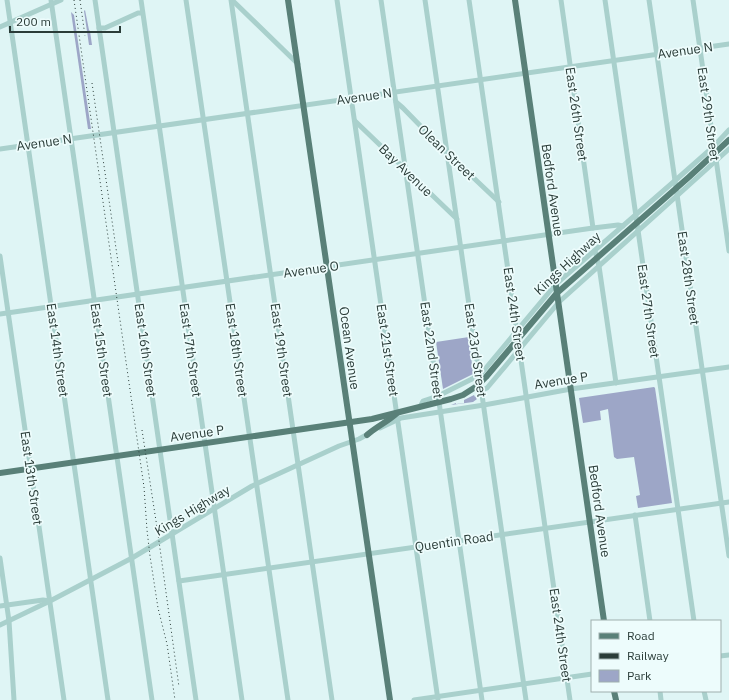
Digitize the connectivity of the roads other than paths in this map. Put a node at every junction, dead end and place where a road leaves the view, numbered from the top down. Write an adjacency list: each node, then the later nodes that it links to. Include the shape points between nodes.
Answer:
1 (7, 0): 19 (street, East 14th Street)
2 (61, 0): 17 (street)
3 (95, 0): 21 (street, East 16th Street)
4 (141, 0): 18 (street, East 17th Street)
5 (186, 0): 36 (street, East 18th Street)
6 (232, 0): 26 (street); 35 (street, East 19th Street)
7 (288, 0): 26 (main road, Ocean Avenue)
8 (337, 0): 32 (street, East 21st Street)
9 (381, 0): 31 (street, East 22nd Street)
10 (425, 0): 30 (street, East 23rd Street)
11 (469, 0): 29 (street, East 24th Street)
12 (515, 0): 28 (main road, Bedford Avenue)
13 (561, 0): 27 (street, East 26th Street)
14 (605, 0): 25 (street, East 27th Street)
15 (649, 0): 24 (street, East 28th Street)
16 (693, 0): 23 (street, East 29th Street)
17 (51, 2): 19 (street); 41 (street, East 15th Street)
18 (142, 13): 21 (street); 38 (street, East 17th Street)
19 (10, 23): 20 (street); 43 (street, East 14th Street)
20 (0, 27)
21 (99, 28): 40 (street, East 16th Street)
22 (729, 44): 23 (street, Avenue N)
23 (700, 48): 24 (street, Avenue N); 44 (street, East 29th Street)
24 (656, 54): 25 (street, Avenue N); 51 (street, East 28th Street)
25 (614, 60): 27 (street, Avenue N); 55 (street, East 27th Street)
26 (298, 64): 34 (main road, Ocean Avenue)
27 (570, 66): 28 (street, Avenue N); 59 (street, East 26th Street)
28 (525, 73): 29 (street, Avenue N); 61 (main road, Bedford Avenue)
29 (481, 79): 30 (street, Avenue N); 54 (street, East 24th Street)
30 (438, 85): 31 (street, Avenue N); 47 (street, East 23rd Street)
31 (394, 92): 32 (street, Avenue N); 33 (street, East 22nd Street)
32 (351, 98): 34 (street, Avenue N); 37 (street, East 21st Street)
33 (396, 102): 47 (street, Olean Street); 50 (street, East 22nd Street)
34 (303, 104): 35 (street, Avenue N); 71 (main road, Ocean Avenue)
35 (248, 113): 36 (street, Avenue N); 72 (street, East 19th Street)
36 (204, 119): 38 (street, Avenue N); 73 (street, East 18th Street)
37 (355, 121): 50 (street, Bay Avenue); 69 (street, East 21st Street)
38 (159, 126): 40 (street, Avenue N); 75 (street, East 17th Street)
39 (729, 130): 44 (street, Kings Highway)
40 (114, 132): 41 (street, Avenue N); 77 (street, East 16th Street)
41 (71, 138): 43 (street, Avenue N); 78 (street, East 15th Street)
42 (729, 140): 48 (main road, Kings Highway)
43 (28, 144): 45 (street, Avenue N); 80 (street, East 14th Street)
44 (714, 146): 48 (street, East 29th Street); 51 (street, Kings Highway)
45 (0, 149)
46 (729, 149): 49 (street, Kings Highway)
47 (447, 152): 54 (street, Olean Street); 56 (street, East 23rd Street)
48 (715, 154): 49 (street, East 29th Street); 52 (main road, Kings Highway)
49 (716, 162): 53 (street, Kings Highway); 65 (street, East 29th Street)
50 (406, 170): 56 (street, Bay Avenue); 66 (street, East 22nd Street)
51 (675, 181): 52 (street, East 28th Street); 55 (street, Kings Highway)
52 (676, 188): 53 (street, East 28th Street); 57 (main road, Kings Highway)
53 (677, 196): 60 (street, Kings Highway); 87 (street, East 28th Street)
54 (498, 202): 62 (street, East 24th Street)
55 (636, 215): 57 (street, East 27th Street); 58 (street, Kings Highway)
56 (457, 219): 63 (street, East 23rd Street)
57 (637, 223): 60 (street, East 27th Street); 68 (main road, Kings Highway)
58 (623, 226): 59 (street, Avenue O); 64 (street, Kings Highway)
59 (594, 228): 61 (street, Avenue O)
60 (638, 232): 70 (street, Kings Highway); 89 (street, East 27th Street)
61 (549, 235): 62 (street, Avenue O); 74 (main road, Bedford Avenue)
62 (504, 241): 63 (street, Avenue O); 83 (street, East 24th Street)
63 (461, 248): 66 (street, Avenue O); 88 (street, East 23rd Street)
64 (595, 251): 68 (street); 74 (street, Kings Highway)
65 (729, 251)
66 (418, 254): 69 (street, Avenue O); 95 (street, East 22nd Street)
67 (0, 256): 81 (street, East 13th Street)
68 (597, 258): 70 (street); 76 (main road, Kings Highway)
69 (375, 260): 71 (street, Avenue O); 97 (street, East 21st Street)
70 (599, 266): 79 (street, Kings Highway); 91 (street)
71 (327, 267): 72 (street, Avenue O); 100 (main road, Ocean Avenue)
72 (271, 275): 73 (street, Avenue O); 101 (street, East 19th Street)
73 (227, 281): 75 (street, Avenue O); 103 (street, East 18th Street)
74 (556, 284): 76 (main road, Bedford Avenue); 83 (street, Kings Highway)
75 (182, 288): 77 (street, Avenue O); 105 (street, East 17th Street)
76 (557, 293): 79 (main road, Bedford Avenue); 84 (main road, Kings Highway)
77 (138, 294): 78 (street, Avenue O); 106 (street, East 16th Street)
78 (94, 300): 80 (street, Avenue O); 107 (street, East 15th Street)
79 (559, 302): 85 (street, Kings Highway); 92 (main road, Bedford Avenue)
80 (51, 307): 81 (street, Avenue O); 108 (street, East 14th Street)
81 (8, 313): 82 (street, Avenue O); 110 (street, East 13th Street)
82 (0, 314)
83 (517, 331): 84 (street, East 24th Street); 88 (street, Kings Highway)
84 (518, 339): 85 (street, East 24th Street); 90 (main road, Kings Highway)
85 (520, 349): 93 (street, Kings Highway, via 487,388); 94 (street, East 24th Street)
86 (729, 367): 87 (street, Avenue P)
87 (702, 371): 89 (street, Avenue P); 114 (street, East 28th Street)
88 (480, 375): 90 (street, East 23rd Street); 95 (street, Kings Highway)
89 (659, 377): 91 (street, Avenue P); 116 (street, East 27th Street)
90 (481, 382): 93 (street, East 23rd Street); 95 (main road, Kings Highway, via 463,395)
91 (616, 383): 92 (street, Avenue P)
92 (571, 389): 94 (street, Avenue P); 118 (main road, Bedford Avenue)
93 (482, 390): 96 (street, East 23rd Street)
94 (527, 397): 96 (street, Avenue P); 119 (street, East 24th Street)
95 (439, 399): 97 (main road, Kings Highway, via 420,407); 98 (street, East 22nd Street)
96 (484, 405): 98 (street, Avenue P); 121 (street, East 23rd Street)
97 (397, 412): 99 (street, East 21st Street); 100 (main road, Avenue P); 102 (main road)
98 (441, 412): 99 (street, Avenue P); 122 (street, East 22nd Street)
99 (398, 420): 102 (street, Kings Highway); 123 (street, East 21st Street)
100 (349, 422): 101 (main road, Avenue P); 104 (main road, Ocean Avenue)
101 (294, 430): 103 (main road, Avenue P); 109 (street, East 19th Street)
102 (367, 435): 104 (street, Kings Highway)
103 (250, 437): 105 (main road, Avenue P); 112 (street, East 18th Street)
104 (352, 441): 109 (street, Kings Highway); 124 (main road, Ocean Avenue)
105 (205, 443): 106 (main road, Avenue P); 115 (street, East 17th Street)
106 (160, 450): 107 (main road, Avenue P); 120 (street, East 16th Street)
107 (117, 456): 108 (main road, Avenue P); 127 (street, East 15th Street)
108 (74, 463): 110 (main road, Avenue P); 131 (street, East 14th Street)
109 (298, 464): 112 (street, Kings Highway); 128 (street, East 19th Street)
110 (31, 469): 111 (main road, Avenue P); 133 (street, East 13th Street)
111 (0, 473)
112 (256, 484): 115 (street, Kings Highway); 129 (street, East 18th Street)
113 (729, 502): 114 (street, Quentin Road)
114 (721, 503): 116 (street, Quentin Road); 125 (street, East 28th Street)
115 (214, 509): 120 (street, Kings Highway); 130 (street, East 17th Street)
116 (678, 509): 117 (street, Quentin Road); 138 (street, East 27th Street)
117 (635, 515): 118 (street, Quentin Road); 137 (street)
118 (590, 522): 119 (street, Quentin Road); 136 (main road, Bedford Avenue)
119 (546, 528): 121 (street, Quentin Road); 142 (street, East 24th Street)
120 (172, 534): 127 (street, Kings Highway); 132 (street, East 16th Street)
121 (502, 534): 122 (street, Quentin Road); 143 (street, East 23rd Street)
122 (459, 540): 123 (street, Quentin Road); 144 (street, East 22nd Street)
123 (416, 547): 124 (street, Quentin Road); 145 (street, East 21st Street)
124 (368, 554): 128 (street, Quentin Road); 154 (main road, Ocean Avenue)
125 (729, 556)
126 (0, 558): 134 (street)
127 (132, 558): 131 (street, Kings Highway); 149 (street, East 15th Street)
128 (312, 562): 129 (street, Quentin Road); 153 (street, East 19th Street)
129 (268, 568): 130 (street, Quentin Road); 152 (street, East 18th Street)
130 (224, 574): 132 (street, Quentin Road); 151 (street, East 17th Street)
131 (91, 580): 133 (street, Kings Highway); 148 (street, East 14th Street)
132 (179, 581): 150 (street, East 16th Street)
133 (50, 601): 134 (street); 139 (street, Kings Highway); 147 (street, East 13th Street)
134 (7, 605): 135 (street); 139 (street)
135 (0, 606)
136 (604, 620)
137 (650, 620)
138 (694, 620)
139 (9, 621): 140 (street, Kings Highway); 146 (street)
140 (0, 625)
141 (591, 674): 142 (street)
142 (567, 678): 143 (street); 158 (street, East 24th Street)
143 (524, 684): 144 (street); 157 (street, East 23rd Street)
144 (481, 690): 145 (street); 156 (street, East 22nd Street)
145 (438, 698): 155 (street)
146 (14, 700)
147 (64, 700)
148 (108, 700)
149 (152, 700)
150 (196, 700)
151 (242, 700)
152 (288, 700)
153 (332, 700)
154 (390, 700)
155 (414, 700)
156 (482, 700)
157 (526, 700)
158 (570, 700)

